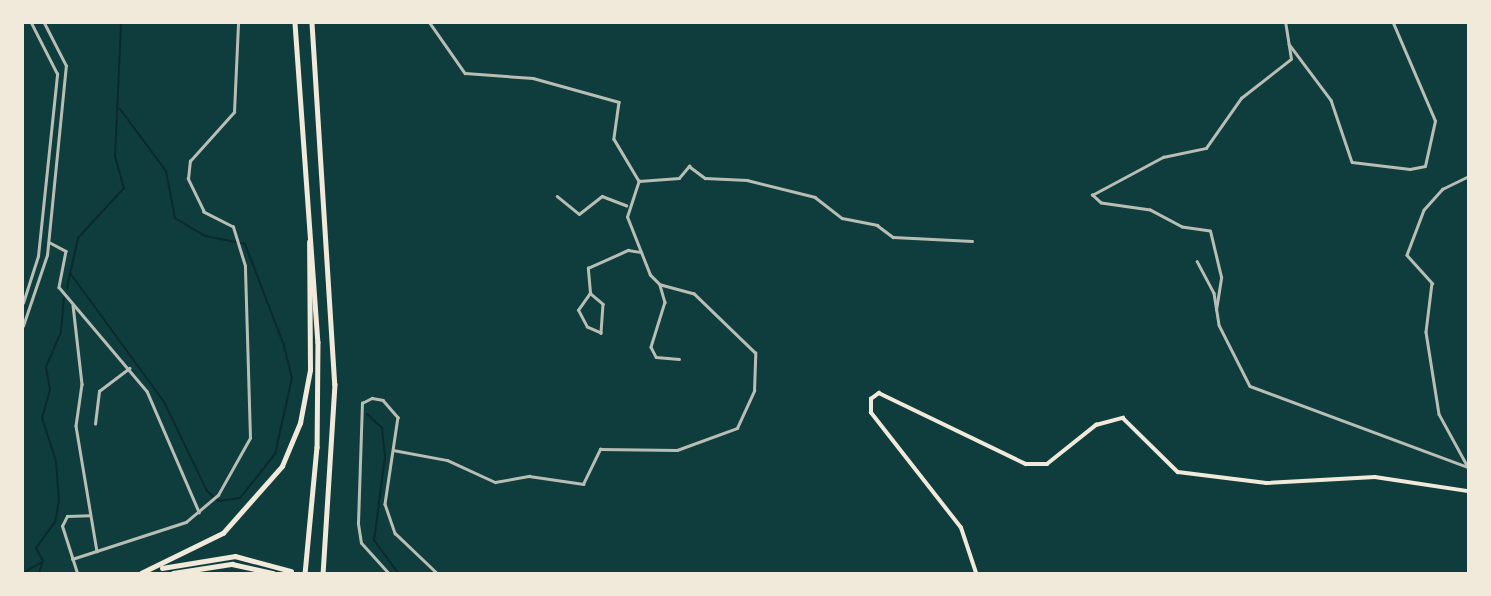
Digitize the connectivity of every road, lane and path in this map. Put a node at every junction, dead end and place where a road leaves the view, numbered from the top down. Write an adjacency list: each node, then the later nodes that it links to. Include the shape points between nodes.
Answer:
1 (31, 23): 15 (street, via 57,74)
2 (44, 23): 17 (street, via 66,66)
3 (238, 23): 32 (street, via 234,112 190,161 188,179 198,205 238,238 247,278 250,438 218,495)
4 (295, 23): 13 (highway)
5 (313, 23): 43 (highway, via 335,384)
6 (430, 23): 11 (street, via 465,73 533,78 619,102 614,139)
7 (1285, 23): 9 (street)
8 (1393, 23): 9 (street, via 1435,121 1424,166 1410,169 1352,162 1331,100)
9 (1288, 43): 24 (street, via 1291,59 1241,98 1206,148 1163,157 1092,195 1101,203 1150,209 1182,226 1210,231 1221,277)
10 (1468, 177): 30 (street, via 1443,189 1424,210 1407,255 1432,283 1426,332 1439,414)
11 (639, 181): 14 (street); 16 (street, via 679,178 689,166 705,178 747,180 814,197 842,218 877,225 893,237)
12 (557, 196): 14 (street, via 579,214 602,196)
13 (308, 203): 36 (highway, via 310,370 292,444 270,485 240,519 194,551); 42 (highway, via 319,398)
14 (626, 205): 18 (street)
15 (39, 240): 17 (street); 22 (street)
16 (972, 241)
17 (49, 242): 23 (street, via 65,246 59,287); 25 (street)
18 (640, 251): 20 (street); 21 (street, via 592,264)
19 (1197, 261): 24 (street)
20 (660, 285): 26 (street, via 666,302 651,347 656,357); 29 (street, via 694,294 752,346 754,391 733,431 677,450 600,449 583,484 529,476 495,482 447,460)
21 (590, 293): 21 (street, via 578,310 587,327 601,333 603,304)
22 (23, 303)
23 (73, 303): 27 (street); 33 (street, via 82,384 76,426)
24 (1216, 310): 30 (street, via 1250,386)
25 (23, 326)
26 (679, 359)
27 (129, 368): 28 (street, via 99,391); 32 (street, via 161,418)
28 (95, 424)
29 (393, 450): 44 (street, via 393,409 383,400 364,400 360,542); 45 (street, via 385,504 392,524 409,553)
30 (1468, 467)
31 (1468, 491): 46 (main road, via 1374,477 1266,483 1178,472 1123,418 1096,425 1046,464 1026,464 879,393 871,399 872,414 961,528)
32 (199, 512): 34 (street, via 162,533)
33 (90, 515): 34 (street); 35 (street, via 67,516 62,526)
34 (97, 551): 35 (street)
35 (72, 559): 38 (street)
36 (147, 571): 37 (highway, via 222,556); 39 (highway)
37 (291, 571)
38 (77, 573)
39 (141, 573)
40 (173, 573): 41 (highway, via 232,564)
41 (273, 573)
42 (305, 573)
43 (323, 573)
44 (388, 573)
45 (437, 573)
46 (976, 573)

